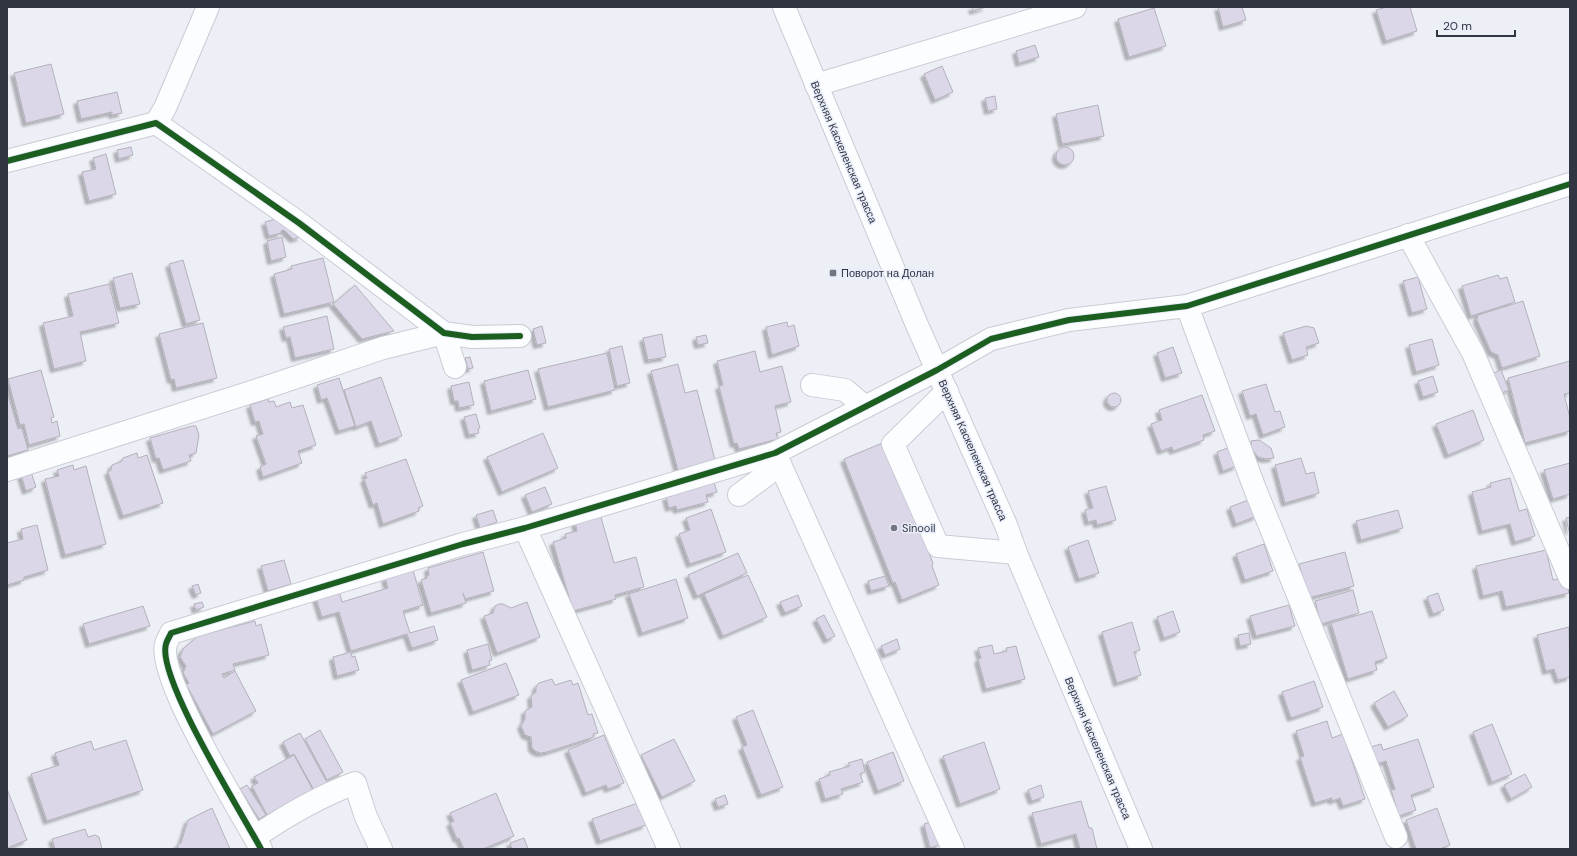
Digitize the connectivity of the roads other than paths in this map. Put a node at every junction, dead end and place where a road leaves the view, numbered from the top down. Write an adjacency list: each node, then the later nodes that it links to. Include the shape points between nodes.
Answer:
1 (208, 7): 5 (street, via 165,108)
2 (784, 7): 4 (street, Верхняя Каскеленская трасса)
3 (1076, 7): 4 (street)
4 (816, 85): 13 (street, Верхняя Каскеленская трасса)
5 (156, 123): 6 (street); 10 (street, via 299,223)
6 (7, 161)
7 (1570, 184): 8 (street)
8 (1408, 235): 9 (street); 22 (street, via 1473,353)
9 (1187, 306): 13 (street, via 1069,320 991,339); 23 (street, via 1256,489)
10 (444, 333): 11 (street, via 472,337); 12 (street); 18 (street, via 382,348)
11 (520, 336)
12 (455, 367)
13 (938, 370): 15 (street, Верхняя Каскеленская трасса); 16 (street)
14 (812, 385): 16 (street, via 845,390)
15 (947, 390): 21 (street, Верхняя Каскеленская трасса); 21 (street, via 893,444 938,546)
16 (865, 407): 17 (street)
17 (777, 459): 19 (street); 20 (street); 27 (street)
18 (7, 470)
19 (739, 495)
20 (525, 528): 24 (street, via 463,544 171,633 165,644 168,666 186,715); 26 (street)
21 (1016, 553): 28 (street, Верхняя Каскеленская трасса)
22 (1570, 578)
23 (1396, 837)
24 (258, 843): 25 (street, via 288,814 330,792 355,783 366,817)
25 (381, 849)
26 (669, 849)
27 (952, 849)
28 (1141, 849)

